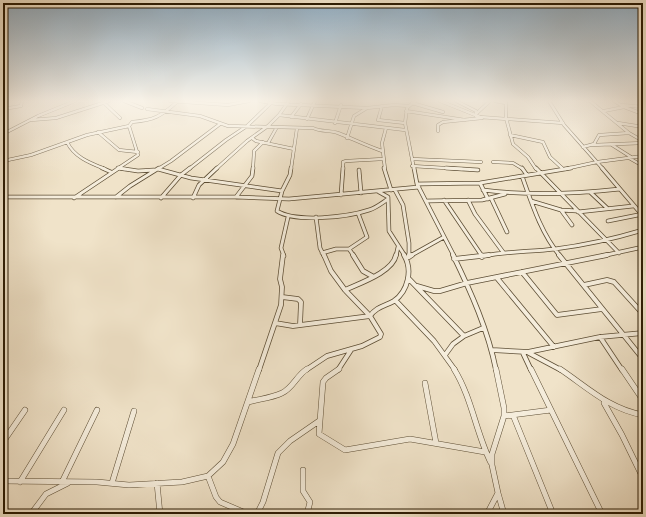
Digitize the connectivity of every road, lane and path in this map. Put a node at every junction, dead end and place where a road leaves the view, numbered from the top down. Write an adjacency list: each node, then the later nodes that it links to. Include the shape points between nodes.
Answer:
1 (21, 125): 23 (street)
2 (219, 125): 49 (street, via 172,161)
3 (235, 125): 13 (street)
4 (352, 125): 26 (street)
5 (362, 125): 18 (street)
6 (405, 125): 19 (street)
7 (439, 125): 20 (street)
8 (508, 125): 24 (street)
9 (566, 125): 33 (street)
10 (620, 125): 22 (street)
11 (631, 125): 16 (street)
12 (129, 126): 21 (street); 36 (street)
13 (247, 126): 14 (street); 54 (street)
14 (268, 126): 15 (street); 25 (street)
15 (277, 127): 17 (street); 29 (street)
16 (643, 127)
17 (296, 128): 26 (street, via 336,132); 34 (street)
18 (386, 128): 19 (street); 35 (street, via 382,136)
19 (405, 130): 40 (street)
20 (438, 130)
21 (98, 132): 27 (street); 36 (street, via 119,150)
22 (629, 133): 30 (street); 32 (street, via 599,135)
23 (3, 134)
24 (510, 135): 48 (street, via 543,142 546,153); 53 (street, via 513,144 528,157)
25 (252, 138): 28 (street); 56 (street)
26 (347, 138): 35 (street)
27 (66, 142): 41 (street, via 31,155); 52 (street, via 71,150)
28 (263, 142): 29 (street); 58 (street, via 254,151 253,173)
29 (268, 142): 34 (street)
30 (643, 142): 31 (street)
31 (611, 145): 32 (street); 38 (street)
32 (592, 146): 33 (street)
33 (583, 147): 44 (street)
34 (294, 148): 63 (street, via 290,175)
35 (382, 150): 39 (street)
36 (138, 152): 47 (street, via 137,156)
37 (643, 156): 38 (street)
38 (630, 158): 44 (street); 46 (street)
39 (383, 159): 61 (street); 70 (street, via 343,162)
40 (412, 159): 42 (street); 45 (street)
41 (3, 161)
42 (481, 162)
43 (493, 162): 55 (street, via 514,163 524,169)
44 (597, 162): 48 (street); 60 (street)
45 (412, 166): 51 (street); 59 (street)
46 (643, 166)
47 (118, 168): 49 (street, via 138,171); 52 (street)
48 (562, 168): 53 (street)
49 (156, 169): 54 (street); 72 (street)
50 (359, 170): 66 (street)
51 (478, 170)
52 (111, 172): 73 (street)
53 (539, 173): 55 (street); 69 (street)
54 (181, 175): 56 (street); 74 (street)
55 (525, 176): 57 (street); 68 (street)
56 (204, 180): 58 (street); 75 (street)
57 (480, 182): 59 (street); 62 (street)
58 (245, 185): 63 (street); 76 (street)
59 (418, 186): 61 (street); 82 (street)
60 (620, 189): 65 (street); 84 (street)
61 (392, 190): 64 (street); 106 (street, via 403,205 409,243)
62 (483, 190): 67 (street); 78 (street)
63 (282, 191): 79 (street)
64 (378, 191): 66 (street); 77 (street)
65 (590, 192): 69 (street); 85 (street)
66 (361, 193): 70 (street)
67 (506, 194): 68 (street); 78 (street)
68 (528, 194): 69 (street); 83 (street)
69 (562, 194): 87 (street)
70 (341, 195): 79 (street)
71 (4, 196): 73 (street)
72 (116, 197): 73 (street); 74 (street)
73 (74, 198)
74 (161, 198): 75 (street)
75 (193, 198): 76 (street)
76 (236, 198): 79 (street)
77 (388, 199): 88 (street, via 373,209); 98 (street, via 389,231)
78 (489, 199): 81 (street); 95 (street)
79 (279, 200): 90 (street, via 277,211)
80 (444, 200): 81 (street); 82 (street); 105 (street)
81 (468, 200): 102 (street, via 475,214)
82 (426, 201): 96 (street)
83 (531, 201): 86 (street); 101 (street, via 537,219)
84 (633, 206): 85 (street); 89 (street)
85 (607, 208): 87 (street)
86 (561, 210): 87 (street); 93 (street)
87 (578, 211): 97 (street)
88 (358, 213): 91 (street); 100 (street, via 367,237)
89 (642, 215): 92 (street)
90 (288, 217): 91 (street); 117 (street, via 281,248 284,257 280,279)
91 (316, 217): 103 (street)
92 (608, 221)
93 (572, 225)
94 (643, 230): 97 (street)
95 (507, 232)
96 (444, 237): 106 (street); 107 (street)
97 (606, 241): 101 (street); 104 (street)
98 (398, 246): 106 (street); 110 (street, via 392,265)
99 (643, 247): 104 (street)
100 (349, 249): 103 (street); 110 (street, via 363,271)
101 (554, 249): 102 (street); 108 (street)
102 (503, 252): 105 (street)
103 (322, 253): 116 (street)
104 (619, 253): 108 (street)
105 (482, 257): 107 (street)
106 (408, 258): 112 (street)
107 (454, 259): 113 (street)
108 (566, 264): 109 (street); 114 (street)
109 (522, 272): 111 (street); 119 (street, via 557,315)
110 (372, 276): 116 (street)
111 (497, 278): 113 (street); 129 (street)
112 (409, 279): 115 (street); 118 (street)
113 (467, 283): 115 (street, via 440,291); 124 (street)
114 (584, 285): 119 (street); 120 (street, via 607,280 614,282)
115 (417, 286): 127 (street)
116 (345, 290): 121 (street)
117 (282, 298): 122 (street); 123 (street, via 298,299 301,302)
118 (395, 300): 121 (street, via 374,310); 133 (street)
119 (602, 309): 126 (street)
120 (643, 314)
121 (370, 316): 123 (street); 130 (street, via 380,330 380,337)
122 (275, 323): 123 (street); 137 (street)
123 (300, 325)
124 (483, 328): 127 (street); 131 (street)
125 (643, 333): 126 (street)
126 (624, 335): 128 (street); 134 (street)
127 (464, 336): 133 (street, via 452,343)
128 (600, 337): 129 (street); 136 (street)
129 (554, 347): 132 (street)
130 (351, 350): 137 (street, via 327,356 302,373 282,393); 147 (street, via 343,365 323,382)
131 (492, 350): 132 (street); 146 (street)
132 (525, 353): 138 (street, via 556,366); 142 (street)
133 (445, 355): 150 (street, via 464,388)
134 (643, 359)
135 (425, 383): 149 (street)
136 (643, 400)
137 (248, 402): 153 (street, via 233,444 223,462)
138 (603, 402): 145 (street, via 625,412); 154 (street)
139 (25, 410): 148 (street)
140 (64, 410): 156 (street)
141 (97, 410): 157 (street)
142 (551, 410): 144 (street); 170 (street)
143 (134, 411): 159 (street)
144 (513, 415): 146 (street); 169 (street)
145 (643, 415)
146 (504, 416): 151 (street, via 492,454)
147 (319, 421): 149 (street, via 319,434 345,450 410,439); 165 (street, via 290,441 278,453)
148 (3, 442)
149 (436, 443): 150 (street)
150 (485, 452): 151 (street)
151 (492, 465): 161 (street)
152 (303, 470): 166 (street, via 303,491 310,502)
153 (208, 476): 160 (street, via 182,482); 164 (street, via 220,502)
154 (643, 478)
155 (3, 481): 156 (street)
156 (20, 482): 157 (street)
157 (62, 482): 158 (street)
158 (69, 482): 159 (street); 162 (street, via 46,494)
159 (112, 483): 160 (street)
160 (158, 483): 163 (street)
161 (498, 493): 167 (street); 168 (street)
162 (31, 514)
163 (160, 514)
164 (248, 514)
165 (257, 514)
166 (307, 514)
167 (487, 514)
168 (504, 514)
169 (553, 514)
170 (602, 514)

